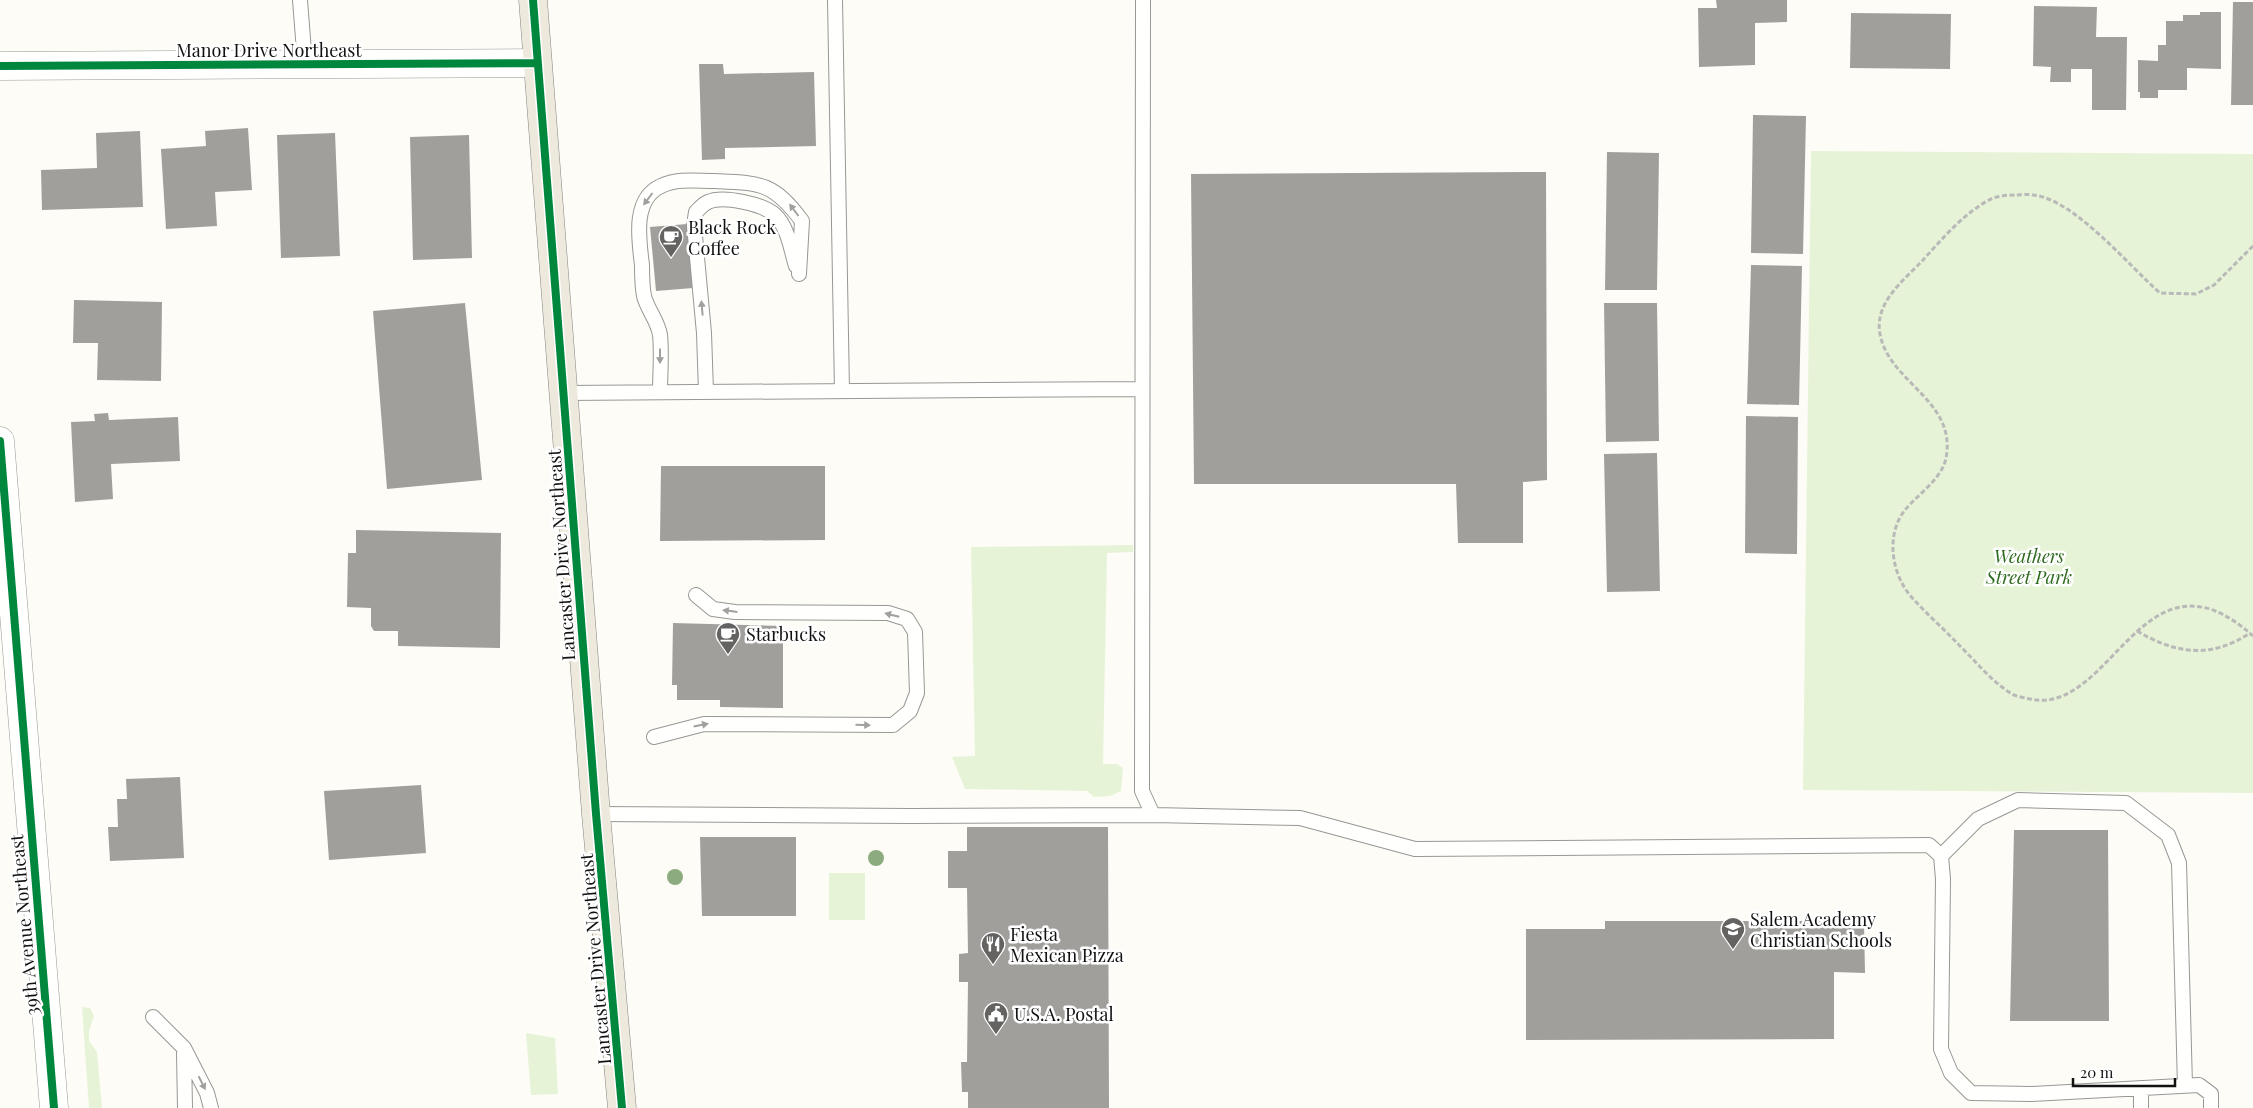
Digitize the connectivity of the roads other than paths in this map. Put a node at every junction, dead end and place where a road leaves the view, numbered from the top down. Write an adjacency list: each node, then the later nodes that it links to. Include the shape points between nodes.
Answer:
1 (300, 0): 6 (lane)
2 (534, 0): 5 (main road, Lancaster Drive Northeast)
3 (835, 0): 9 (lane)
4 (1143, 0): 8 (lane)
5 (538, 63): 6 (street, Manor Drive Northeast); 12 (main road, Lancaster Drive Northeast)
6 (304, 64): 7 (street, Manor Drive Northeast)
7 (0, 66)
8 (1142, 389): 9 (lane); 17 (lane, via 1142,791)
9 (842, 391): 11 (lane)
10 (660, 392): 11 (lane); 11 (lane, one-way to 10, via 694,225 696,212 708,202 727,200 753,204 775,215 786,233 799,274 802,221 776,192 757,183 683,180 660,186 645,200 639,236 644,296 660,334); 12 (lane)
11 (706, 392)
12 (564, 393): 16 (main road, Lancaster Drive Northeast)
13 (0, 441): 24 (street, 39th Avenue Northeast)
14 (696, 595): 15 (lane, one-way to 14, via 704,724 892,725 910,711 917,693 915,632 907,619 888,613 735,612 712,609)
15 (654, 737)
16 (596, 814): 17 (lane); 27 (main road, Lancaster Drive Northeast)
17 (1152, 815): 18 (lane, via 1300,818 1415,849 1929,846)
18 (1941, 856): 21 (lane, via 1978,819 2018,800 2126,803 2168,835 2179,863); 23 (lane, via 1941,1049 1951,1073 1971,1093)
19 (153, 1017): 20 (lane)
20 (184, 1048): 25 (lane); 26 (lane, one-way to 26, via 208,1093)
21 (2184, 1086): 22 (lane); 30 (lane, via 2199,1085 2211,1094)
22 (2141, 1088): 23 (lane); 29 (lane)
23 (2031, 1094): 28 (lane)
24 (54, 1108)
25 (185, 1108)
26 (211, 1108)
27 (622, 1108)
28 (2031, 1108)
29 (2142, 1108)
30 (2211, 1108)

